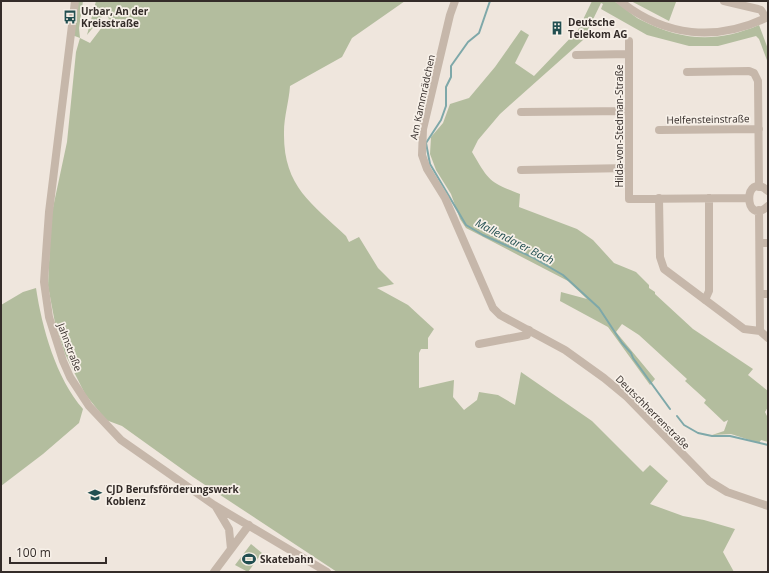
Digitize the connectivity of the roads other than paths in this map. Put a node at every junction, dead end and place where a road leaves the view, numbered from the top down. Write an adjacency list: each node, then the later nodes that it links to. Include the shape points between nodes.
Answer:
1 (75, 1): 30 (street, Jahnstraße, via 46,243 45,299 53,332 70,377 98,417 121,440)
2 (455, 1): 26 (street, Am Kammrädchen, via 423,129 422,156 445,198 493,308 500,315)
3 (620, 1): 5 (street, via 642,16 662,25 694,33 726,32)
4 (724, 1): 5 (street, via 761,10)
5 (767, 17)
6 (629, 41): 7 (street, Hilda-von-Stedman-Straße)
7 (629, 54): 8 (street, Hilda-von-Stedman-Straße); 10 (street, Hilda-von-Stedman-Straße)
8 (576, 55)
9 (688, 72): 12 (street, Helfensteinstraße, via 754,73 758,80)
10 (629, 111): 11 (street); 14 (street, Hilda-von-Stedman-Straße)
11 (520, 112)
12 (759, 129): 13 (street, Helfensteinstraße); 16 (street, Helfensteinstraße)
13 (659, 130)
14 (629, 168): 15 (street); 18 (street, Hilda-von-Stedman-Straße, via 629,199)
15 (521, 170)
16 (759, 187): 17 (street); 20 (street, via 753,189)
17 (768, 191)
18 (660, 198): 19 (street, Hilda-von-Stedman-Straße); 25 (street, via 662,266)
19 (709, 198): 20 (street, Hilda-von-Stedman-Straße); 25 (street, via 709,291)
20 (748, 198): 22 (street, via 750,205)
21 (768, 206): 22 (street)
22 (759, 210): 23 (street)
23 (764, 243): 24 (street)
24 (764, 294): 27 (street)
25 (705, 300): 27 (street, via 744,329)
26 (529, 330): 29 (street, via 527,335); 31 (street, Deutschherrenstraße, via 565,350 609,381 709,481 728,492)
27 (760, 331): 28 (street)
28 (768, 338)
29 (479, 344)
30 (214, 505): 32 (street, Jahnstraße); 33 (street, via 228,529)
31 (768, 506)
32 (249, 525): 33 (street); 35 (street, Jahnstraße)
33 (231, 549): 34 (street)
34 (214, 572)
35 (327, 572)

